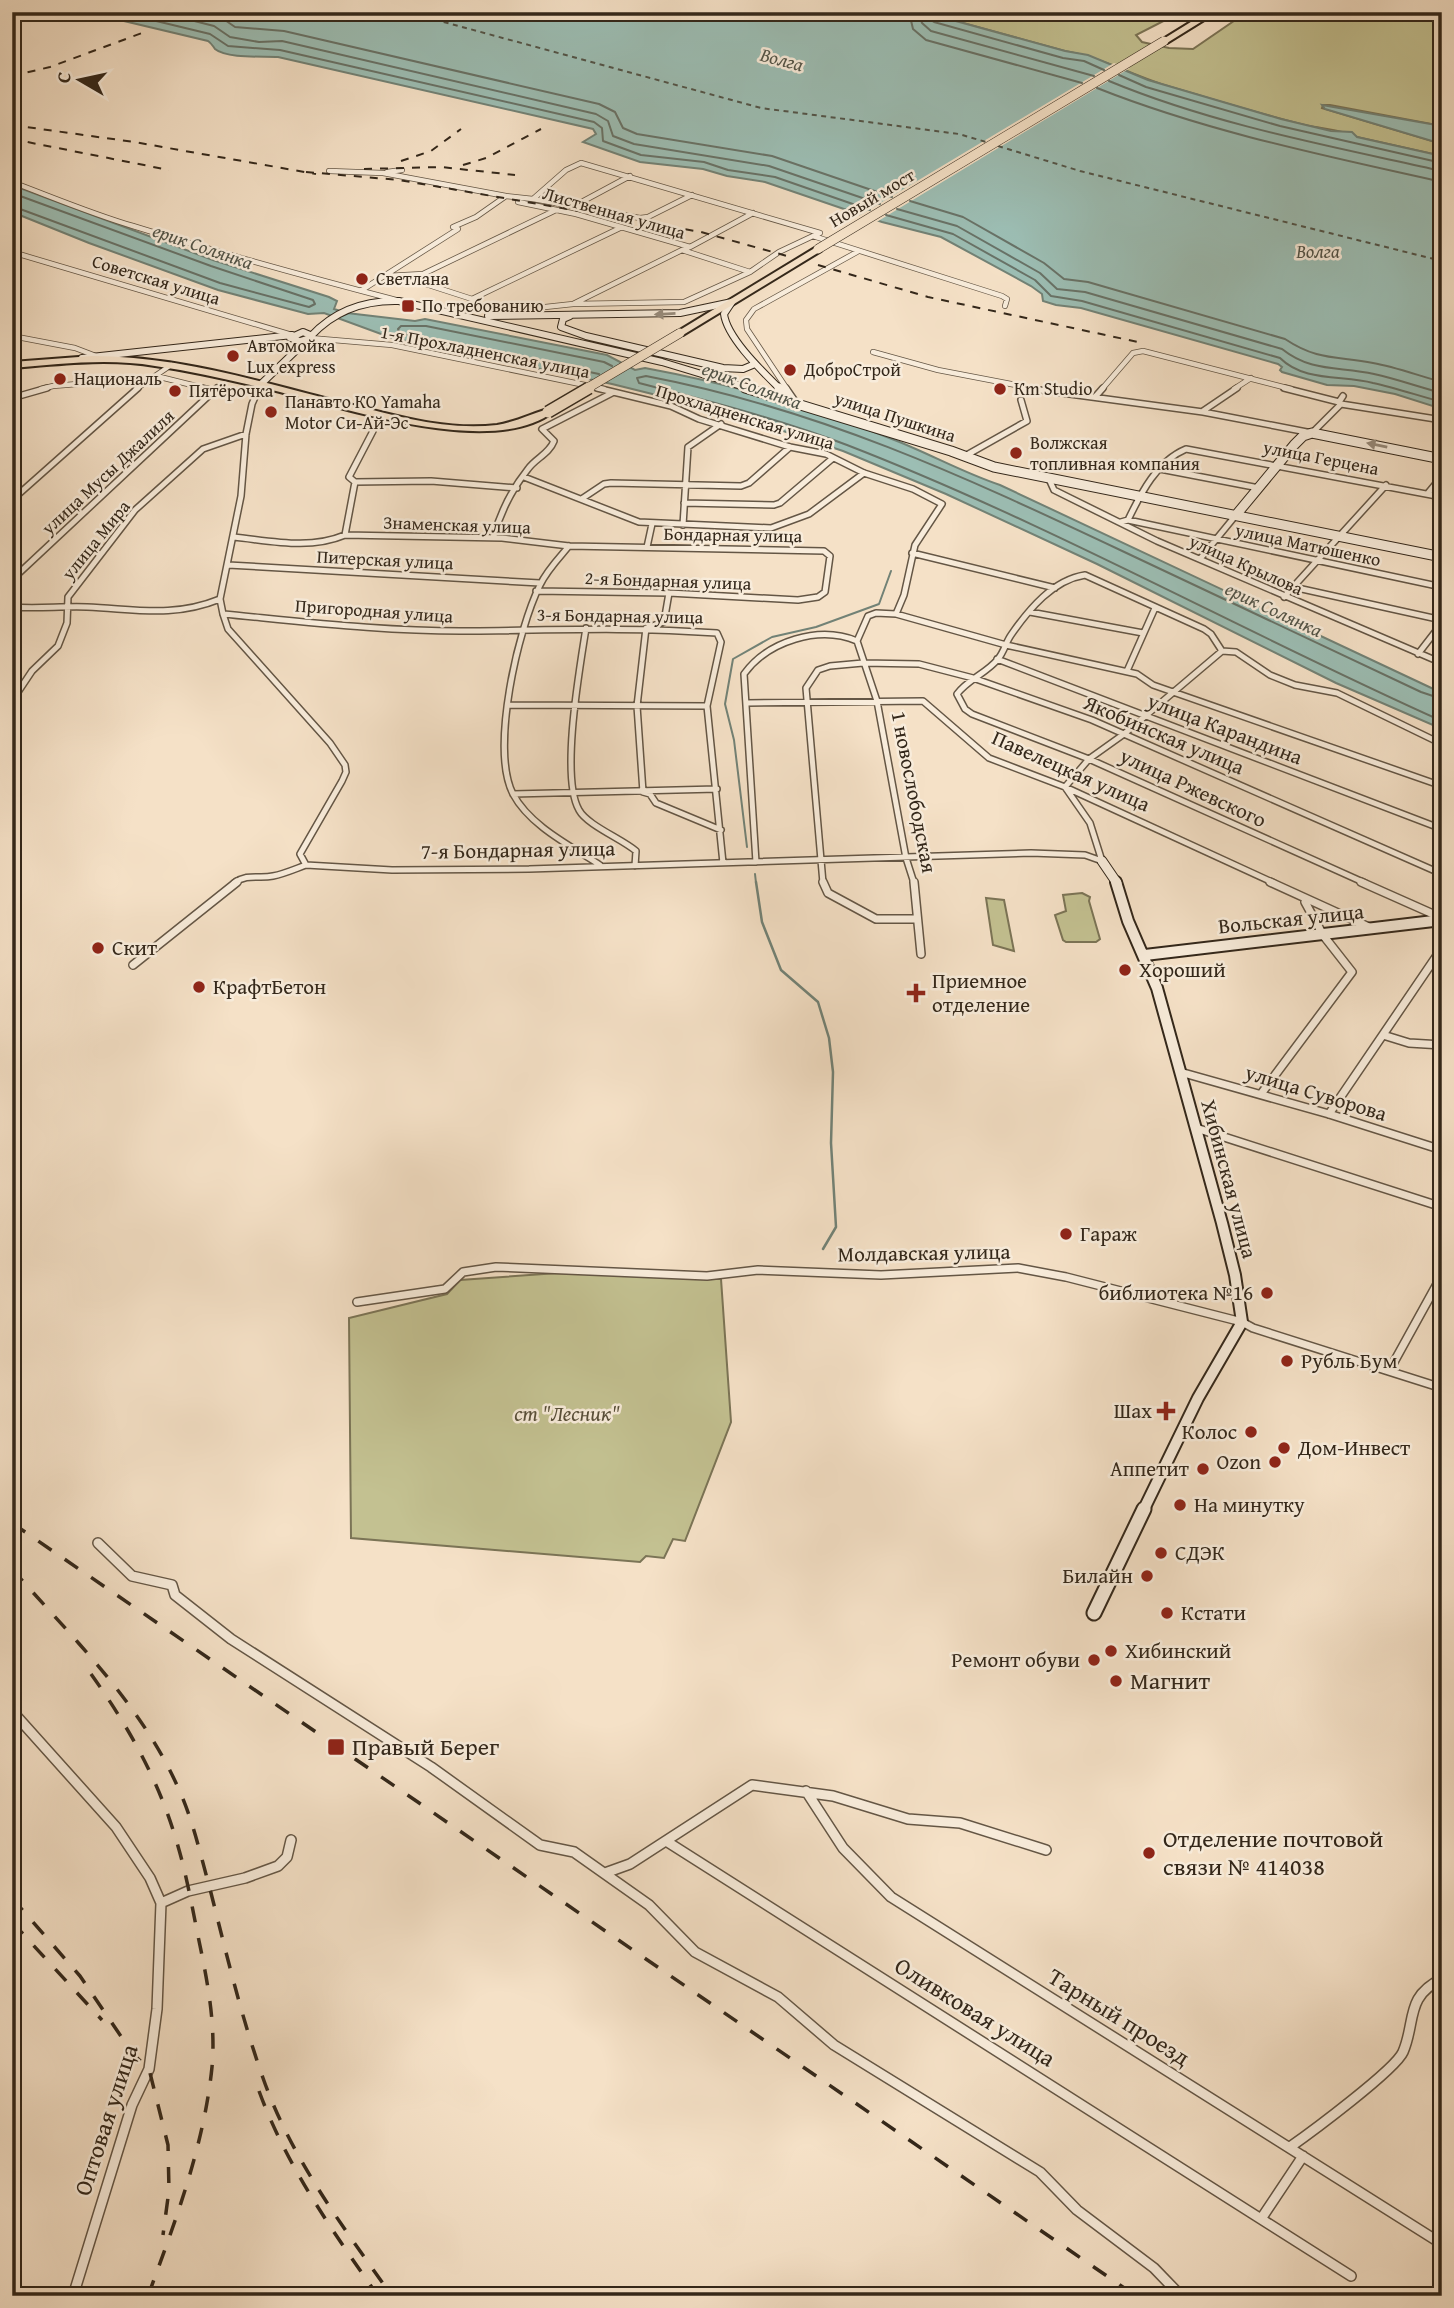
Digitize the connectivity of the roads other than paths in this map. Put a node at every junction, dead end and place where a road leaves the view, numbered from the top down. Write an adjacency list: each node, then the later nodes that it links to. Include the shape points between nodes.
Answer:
1 (1213, 12): 26 (highway, Новый мост, bridge)
2 (402, 170): 4 (street)
3 (329, 171): 4 (street)
4 (383, 173): 8 (street)
5 (630, 176): 7 (street); 9 (street, via 578,163); 11 (street)
6 (12, 182): 23 (street, via 132,226)
7 (692, 195): 11 (street, via 640,218); 13 (street)
8 (506, 196): 9 (street); 10 (street)
9 (533, 199): 11 (street)
10 (500, 201): 12 (street, Лиственная улица); 21 (street, via 453,227 458,229)
11 (575, 205)
12 (556, 210): 14 (street, Лиственная улица); 22 (street, via 423,274)
13 (753, 214): 15 (street, via 820,233); 16 (street)
14 (621, 228): 16 (street, Лиственная улица); 24 (street)
15 (813, 236): 19 (street); 20 (street)
16 (690, 247): 17 (street, Лиственная улица)
17 (682, 250): 20 (street, Лиственная улица); 28 (street)
18 (12, 252): 34 (street, Советская улица)
19 (858, 252): 29 (street, via 1002,296 1007,299); 51 (street, via 754,309 746,320 747,329)
20 (750, 272): 28 (street, via 684,302)
21 (386, 276): 22 (street); 23 (street)
22 (402, 277): 24 (street)
23 (361, 290): 25 (street); 27 (street, via 368,296)
24 (472, 299): 30 (street)
25 (399, 301): 27 (main road, улица Пушкина); 31 (main road, улица Пушкина)
26 (732, 302): 32 (main road, one-way to 32, via 680,313); 41 (main road, via 724,314 725,323); 46 (highway, Новый мост, bridge, via 548,412 522,424 494,429 438,427)
27 (365, 303): 33 (main road, улица Пушкина)
28 (573, 304): 30 (street)
29 (1005, 306)
30 (495, 314): 31 (main road); 32 (main road)
31 (467, 316): 51 (main road, улица Пушкина, via 662,362)
32 (570, 316): 41 (main road, via 563,319 561,327 586,336 723,368)
33 (327, 321): 34 (main road); 36 (main road, улица Пушкина)
34 (294, 334): 36 (main road, via 292,340); 37 (main road)
35 (12, 336): 39 (street)
36 (309, 338): 46 (main road, улица Пушкина); 47 (street, 1-я Прохладненская улица, via 392,345)
37 (213, 344): 39 (main road); 43 (main road, via 183,352)
38 (873, 352): 49 (street, via 938,370)
39 (96, 356): 40 (main road)
40 (58, 361): 42 (highway, Новый мост); 43 (highway, Новый мост, via 117,358)
41 (755, 364): 51 (main road)
42 (12, 365)
43 (174, 365): 44 (street); 46 (highway, Новый мост)
44 (155, 377): 50 (street, via 68,383); 79 (street, via 132,392); 97 (street, улица Мусы Джалиля, via 216,390)
45 (1251, 378): 49 (street, via 1139,351); 53 (street); 54 (street)
46 (260, 385): 59 (street)
47 (612, 393): 56 (street, Прохладненская улица, via 671,406); 68 (street, via 542,429 554,441 553,447)
48 (1343, 396): 53 (street)
49 (1095, 397): 54 (street)
50 (13, 399)
51 (791, 400): 61 (main road, улица Пушкина)
52 (1021, 400): 61 (street, via 1027,421)
53 (1340, 403): 55 (street); 58 (street)
54 (1203, 412): 58 (street)
55 (1442, 420)
56 (721, 424): 60 (street, Прохладненская улица); 71 (street, via 688,447)
57 (373, 432): 70 (street, via 349,477)
58 (1312, 433): 63 (main road, one-way to 58); 64 (main road, via 1303,436)
59 (247, 434): 87 (street); 109 (street, улица Мира, via 203,449 135,510 71,592)
60 (790, 447): 62 (street, Прохладненская улица); 71 (street, via 745,485)
61 (965, 456): 69 (main road, улица Пушкина)
62 (833, 458): 66 (street, Прохладненская улица); 80 (street, via 780,503)
63 (1442, 459)
64 (1279, 465): 65 (street, улица Герцена, via 1195,449 1179,451); 72 (street, улица Герцена); 74 (main road)
65 (1160, 469): 74 (street); 76 (street)
66 (864, 473): 84 (street, via 807,515 783,526); 92 (street, Прохладненская улица, via 913,489 942,505)
67 (1442, 476): 75 (street)
68 (524, 477): 73 (street); 78 (street)
69 (1049, 479): 76 (main road, улица Пушкина); 82 (street, улица Крылова, via 1057,492)
70 (355, 482): 73 (street, via 430,481); 85 (street, via 350,497 351,523)
71 (685, 484): 78 (street, via 604,484); 80 (street)
72 (1386, 485): 75 (street, улица Герцена); 86 (street)
73 (517, 488): 88 (street)
74 (1259, 488): 81 (main road)
75 (1428, 494): 77 (street, улица Герцена)
76 (1139, 496): 81 (main road, улица Пушкина); 82 (street)
77 (1442, 497)
78 (583, 498): 83 (street, via 607,511)
79 (12, 500)
80 (684, 503): 84 (street)
81 (1236, 515): 86 (main road, улица Пушкина); 89 (street)
82 (1125, 521): 89 (street, улица Матюшенко); 94 (street, улица Крылова)
83 (652, 524): 84 (street); 91 (street)
84 (683, 525)
85 (345, 535): 87 (street, Знаменская улица, via 315,544); 88 (street, Знаменская улица)
86 (1340, 536): 93 (main road, улица Пушкина); 95 (street)
87 (234, 537): 96 (street)
88 (493, 538): 90 (street, Знаменская улица)
89 (1217, 540): 94 (street); 95 (street, улица Матюшенко)
90 (569, 546): 91 (street, Бондарная улица); 98 (street)
91 (647, 547): 106 (street, Бондарная улица, via 824,551 831,556 825,592)
92 (912, 552): 101 (street); 112 (street, via 903,602)
93 (1442, 557)
94 (1200, 559): 104 (street, улица Крылова)
95 (1318, 561): 99 (street); 100 (street, улица Матюшенко)
96 (228, 565): 98 (street, Питерская улица); 105 (street)
97 (17, 575)
98 (540, 583): 102 (street)
99 (1293, 587): 104 (street); 113 (street)
100 (1442, 587)
101 (1055, 588): 108 (street, via 1085,575); 110 (street)
102 (536, 591): 103 (street, 2-я Бондарная улица); 116 (street)
103 (670, 593): 106 (street, 2-я Бондарная улица); 115 (street, via 664,622)
104 (1284, 597): 121 (street, улица Крылова)
105 (220, 599): 109 (street, via 186,612); 111 (street)
106 (798, 600)
107 (12, 607): 109 (street)
108 (1155, 608): 117 (street); 120 (street, via 1204,629)
109 (68, 609): 128 (street, улица Мира, via 58,646 32,671)
110 (1030, 612): 117 (street); 119 (street)
111 (223, 614): 116 (street, Пригородная улица, via 382,629); 153 (street, via 228,629 345,765 342,781 300,854)
112 (895, 614): 118 (street, via 868,616); 119 (street)
113 (1442, 622): 121 (street)
114 (586, 628): 115 (street, 3-я Бондарная улица); 116 (street, 3-я Бондарная улица); 133 (street)
115 (646, 628): 134 (street); 135 (street, 3-я Бондарная улица, via 717,633 721,642)
116 (522, 629): 132 (street)
117 (1143, 633): 125 (street)
118 (858, 641): 123 (street, 1 новослободская); 131 (street, via 847,634 821,634 765,651 744,674)
119 (1006, 645): 122 (street); 125 (street)
120 (1222, 651): 127 (street); 138 (street, via 1236,652 1295,685 1337,692)
121 (1418, 653): 124 (street, улица Крылова)
122 (997, 659): 126 (street); 136 (street, улица Карандина)
123 (863, 663): 126 (street, Якобинская улица, via 919,664); 129 (street, 1 новослободская); 130 (street, Якобинская улица, via 818,670 808,682)
124 (1442, 663)
125 (1127, 671): 127 (street)
126 (973, 678): 137 (street, Якобинская улица); 139 (street, улица Ржевского, via 957,694 968,712)
127 (1175, 691): 136 (street); 140 (street)
128 (12, 701)
129 (877, 701): 130 (street, Павелецкая улица); 141 (street, Павелецкая улица, via 923,701 989,758); 148 (street, 1 новослободская)
130 (807, 702): 131 (street, Павелецкая улица); 149 (street)
131 (747, 703): 151 (street)
132 (509, 705): 133 (street); 145 (street, via 504,729 505,770)
133 (575, 706): 134 (street); 144 (street)
134 (637, 706): 135 (street); 143 (street)
135 (707, 706): 142 (street)
136 (1145, 715): 137 (street); 146 (street, улица Карандина)
137 (1124, 734): 139 (street); 156 (street, Якобинская улица)
138 (1442, 744)
139 (1089, 759): 141 (street); 159 (street, улица Ржевского)
140 (1442, 786)
141 (1065, 787): 150 (street, Хибинская улица, via 1090,823); 160 (street, Павелецкая улица)
142 (717, 789): 143 (street); 147 (street)
143 (643, 792): 144 (street); 147 (street, via 656,803)
144 (574, 793): 145 (street); 155 (street, via 583,814 636,851)
145 (513, 794): 154 (street, via 535,820)
146 (1442, 829)
147 (720, 830): 152 (street)
148 (906, 858): 149 (street, 7-я Бондарная улица); 150 (street, 7-я Бондарная улица, via 1031,853 1084,855); 158 (street, 1 новослободская, via 915,885)
149 (822, 860): 151 (street, 7-я Бондарная улица); 158 (street, via 823,887 828,893 876,919)
150 (1102, 861): 164 (main road, Хибинская улица, via 1116,879 1127,920)
151 (756, 862): 152 (street, 7-я Бондарная улица)
152 (723, 863): 155 (street, 7-я Бондарная улица)
153 (306, 865): 154 (street, 7-я Бондарная улица, via 392,870); 165 (street, via 271,877 241,878)
154 (601, 866): 155 (street, 7-я Бондарная улица)
155 (635, 866)
156 (1442, 874)
157 (1305, 902): 161 (street)
158 (916, 919): 163 (street, 1 новослободская)
159 (1442, 919): 160 (main road, Вольская улица)
160 (1375, 929): 161 (main road, Вольская улица)
161 (1323, 934): 164 (main road, Вольская улица); 169 (street, via 1352,972)
162 (1442, 948): 166 (street)
163 (920, 954)
164 (1145, 955): 168 (main road, Хибинская улица)
165 (133, 965)
166 (1383, 1035): 167 (street, via 1409,1043); 170 (street)
167 (1442, 1045)
168 (1179, 1072): 169 (street, улица Суворова); 171 (main road, Хибинская улица)
169 (1261, 1094): 170 (street, улица Суворова)
170 (1329, 1114): 172 (street, улица Суворова)
171 (1196, 1128): 173 (street); 176 (main road, Хибинская улица, via 1235,1275)
172 (1442, 1150)
173 (1442, 1207)
174 (1442, 1275): 177 (street)
175 (357, 1302): 176 (street, Молдавская улица, via 445,1289 463,1272 496,1267 707,1276 758,1270 881,1275 1018,1268)
176 (1242, 1322): 177 (street, Молдавская улица); 180 (main road, via 1198,1398)
177 (1389, 1371): 178 (street, Молдавская улица)
178 (1442, 1388)
179 (98, 1543): 186 (street, via 132,1576 172,1585 175,1595 231,1639 431,1767 540,1845 574,1852)
180 (1094, 1613)
181 (12, 1711): 187 (street, Оптовая улица, via 113,1822)
182 (806, 1791): 184 (street, via 762,1784 744,1787); 185 (street, via 908,1819 960,1823); 189 (street, Тарный проезд, via 825,1825 864,1875 891,1896)
183 (291, 1840): 187 (street, via 287,1857 278,1866)
184 (666, 1841): 186 (street, via 630,1864); 191 (street, Оливковая улица)
185 (1045, 1850)
186 (605, 1873): 195 (street, via 649,1905 695,1952 778,1997 834,2045 1040,2172 1063,2196 1171,2282)
187 (161, 1903): 194 (street, Оптовая улица, via 157,2009 149,2069 131,2105)
188 (1442, 1979): 189 (street, via 1428,1985 1417,2000 1399,2058)
189 (1290, 2147): 190 (street, Тарный проезд)
190 (1303, 2156): 191 (street); 192 (street, Тарный проезд)
191 (1261, 2220): 193 (street, Оливковая улица)
192 (1442, 2244)
193 (1351, 2276)
194 (73, 2296)
195 (1181, 2296)

